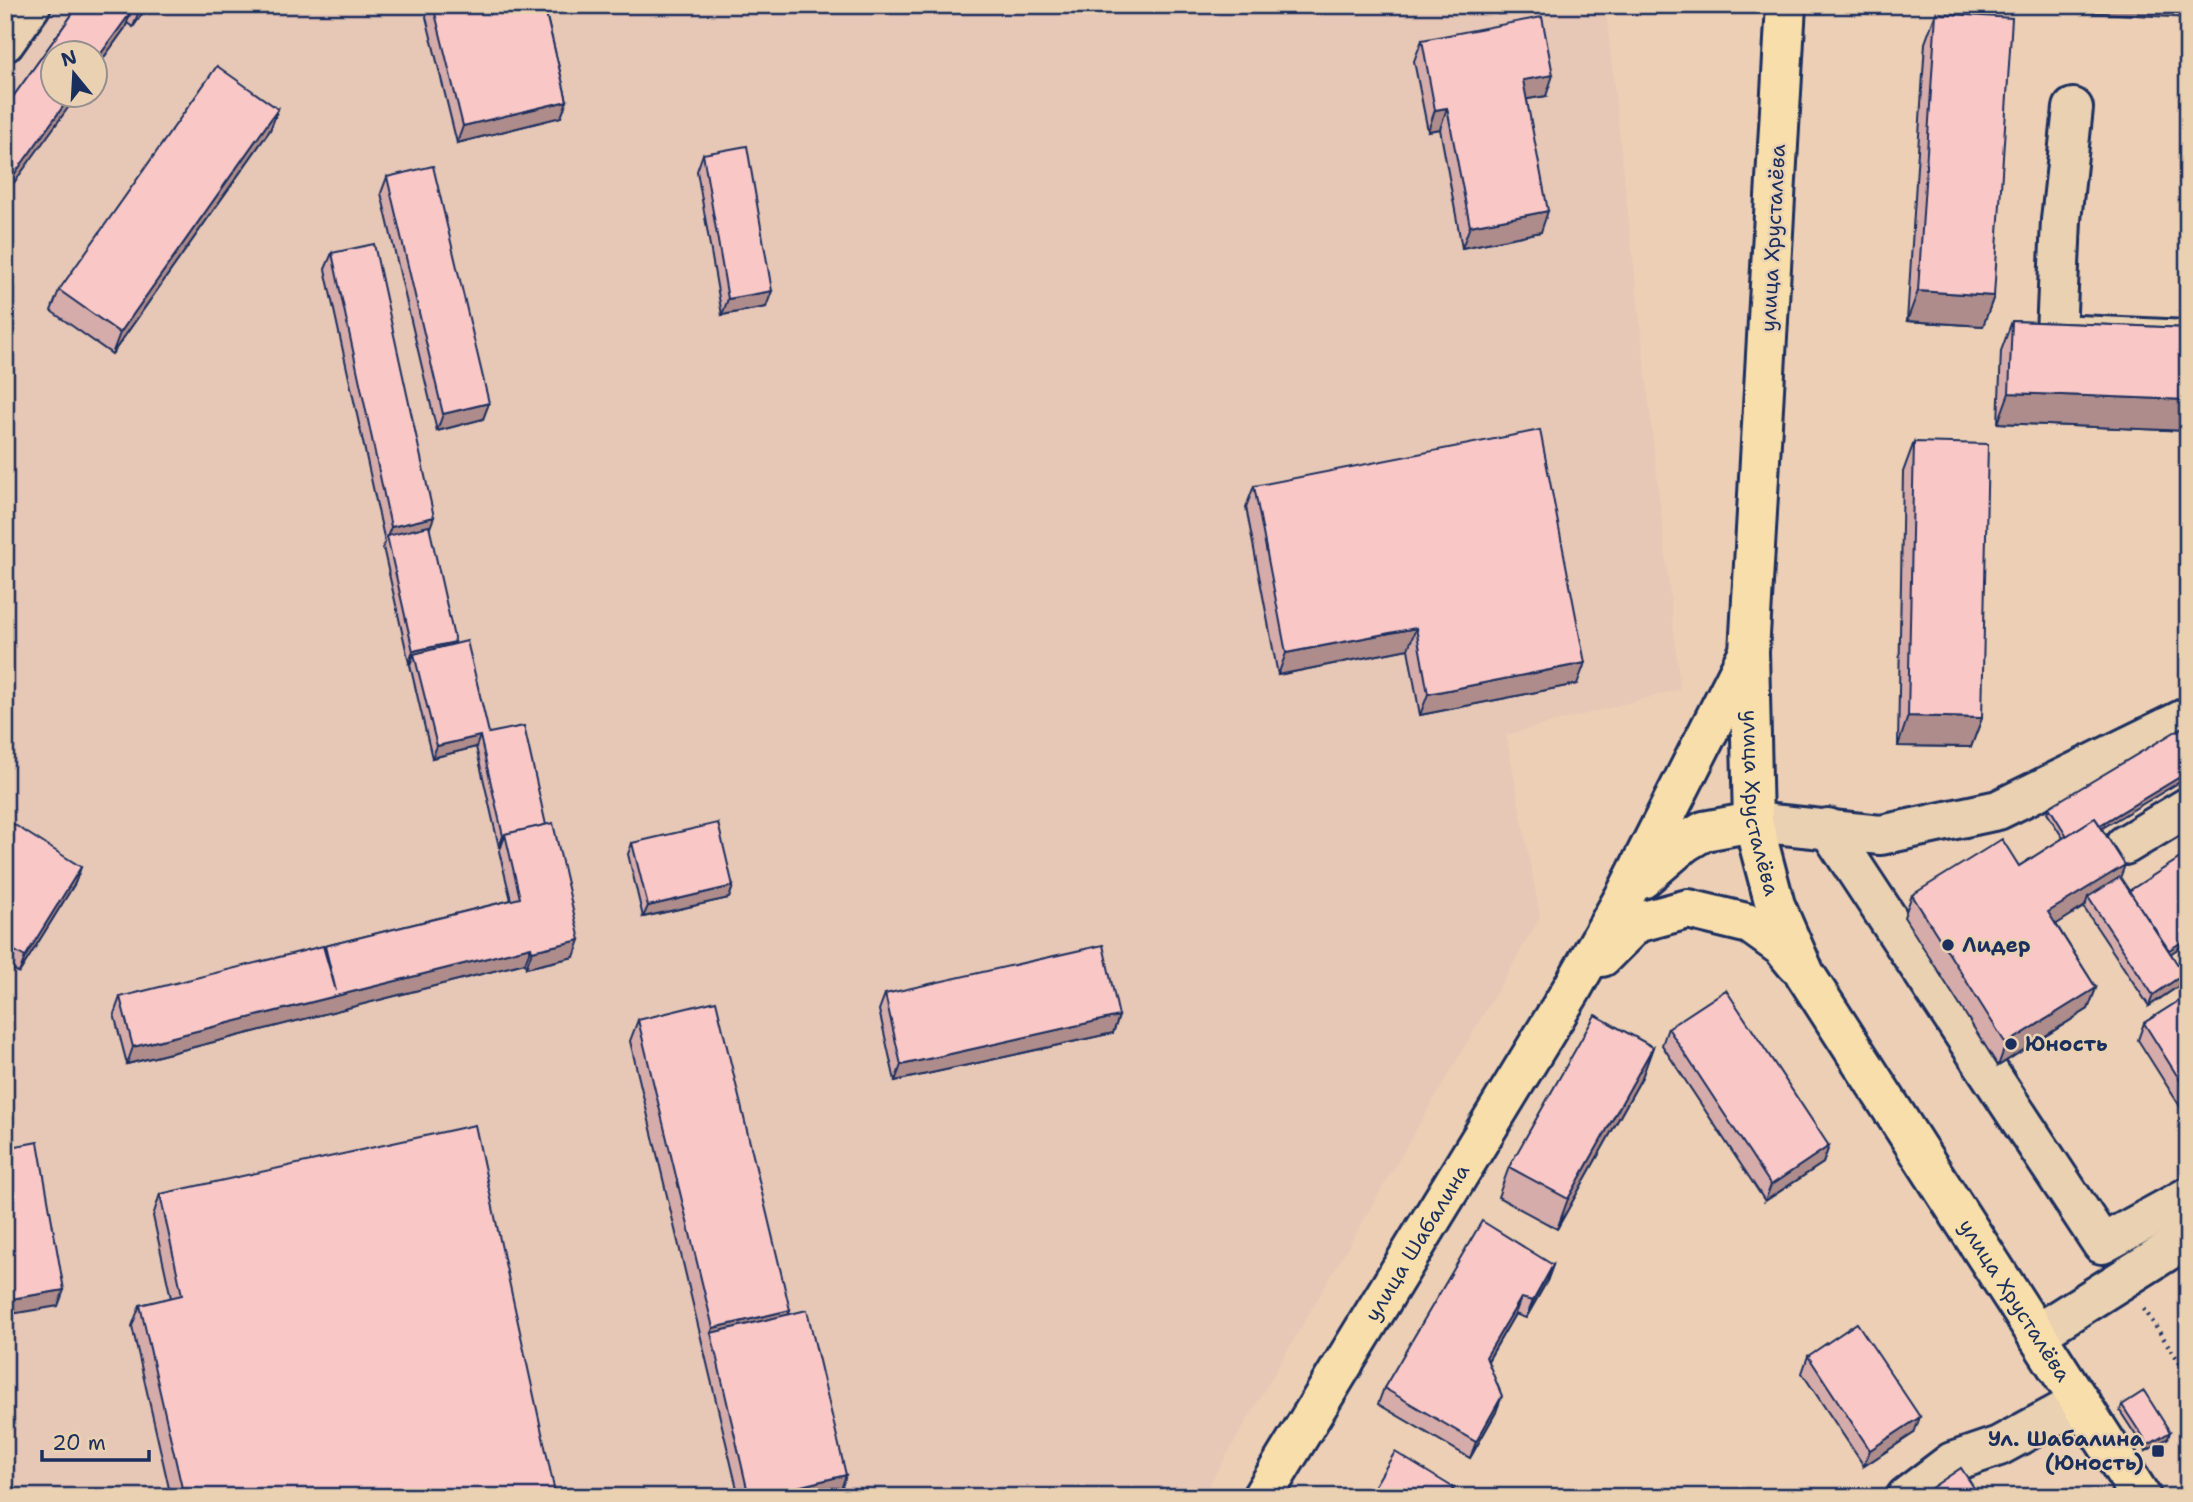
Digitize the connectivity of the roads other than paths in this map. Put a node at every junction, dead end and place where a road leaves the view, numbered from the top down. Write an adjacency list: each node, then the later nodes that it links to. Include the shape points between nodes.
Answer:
1 (31, 5): 3 (lane)
2 (1786, 5): 6 (main road, улица Хрусталёва)
3 (5, 42)
4 (2073, 108): 5 (lane, via 2061,220 2056,334)
5 (2188, 340)
6 (1749, 652): 9 (main road, улица Хрусталёва); 12 (main road, улица Шабалина)
7 (2188, 717): 10 (lane, via 1998,810 1881,835)
8 (2188, 807): 11 (lane)
9 (1753, 822): 10 (lane); 12 (main road, улица Шабалина, via 1704,831); 13 (main road, улица Хрусталёва, via 1775,905)
10 (1828, 828): 17 (lane)
11 (2125, 845)
12 (1627, 892): 14 (main road, улица Шабалина)
13 (1805, 974): 14 (main road, улица Шабалина, via 1782,947 1750,924 1688,909 1636,923); 19 (main road, улица Хрусталёва)
14 (1572, 989): 21 (main road, улица Шабалина)
15 (2188, 1197): 17 (lane)
16 (2188, 1238): 18 (lane)
17 (2102, 1244): 18 (lane)
18 (2124, 1278): 19 (lane)
19 (2036, 1334): 20 (main road, улица Хрусталёва)
20 (2080, 1402): 22 (lane, via 1999,1446 1952,1462); 23 (main road, улица Хрусталёва)
21 (1262, 1497)
22 (1906, 1497)
23 (2141, 1497)

